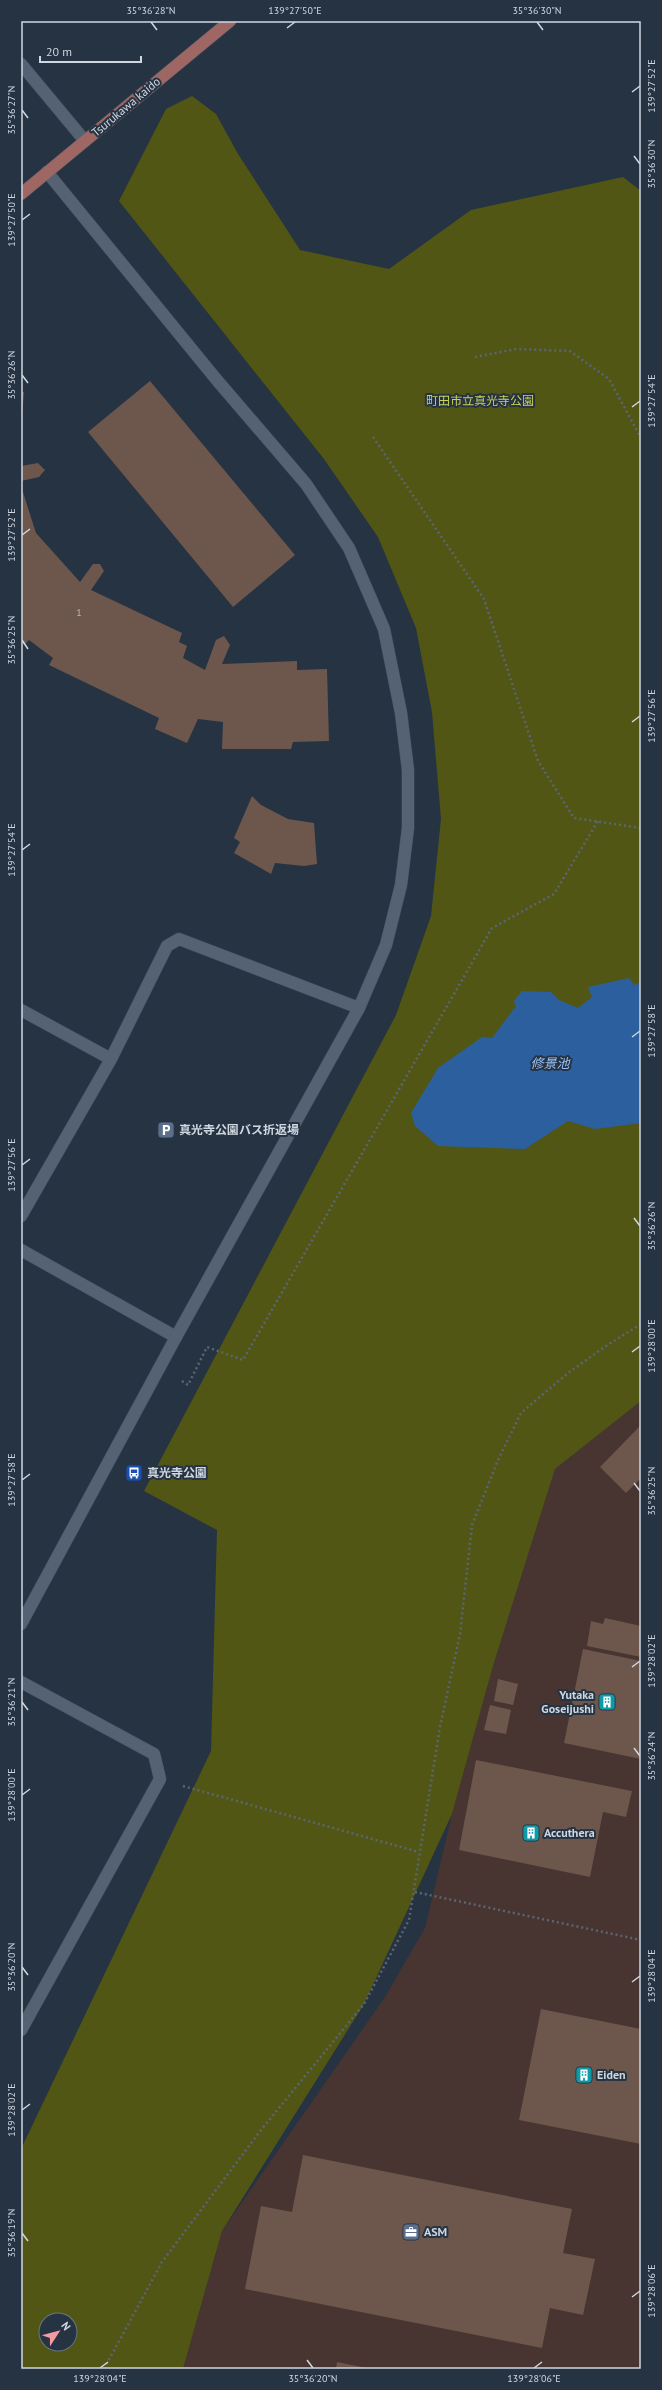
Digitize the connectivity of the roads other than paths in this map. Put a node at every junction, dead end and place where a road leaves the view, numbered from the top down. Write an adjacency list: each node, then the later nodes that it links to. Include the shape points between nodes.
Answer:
1 (230, 21): 3 (main road, Tsurukawa kaido)
2 (21, 64): 3 (street)
3 (85, 141): 4 (main road, Tsurukawa kaido)
4 (47, 172): 5 (main road, Tsurukawa kaido); 6 (street, via 216,379 306,484 349,548 384,629 408,770 408,828 401,885 386,945)
5 (21, 194)
6 (359, 1008): 8 (street, via 179,939 168,946); 11 (street)
7 (21, 1010): 8 (street)
8 (111, 1059): 9 (street)
9 (21, 1216)
10 (21, 1250): 11 (street)
11 (176, 1337): 12 (street)
12 (21, 1624)
13 (21, 1682): 14 (street, via 154,1754 160,1779)
14 (21, 2030)

